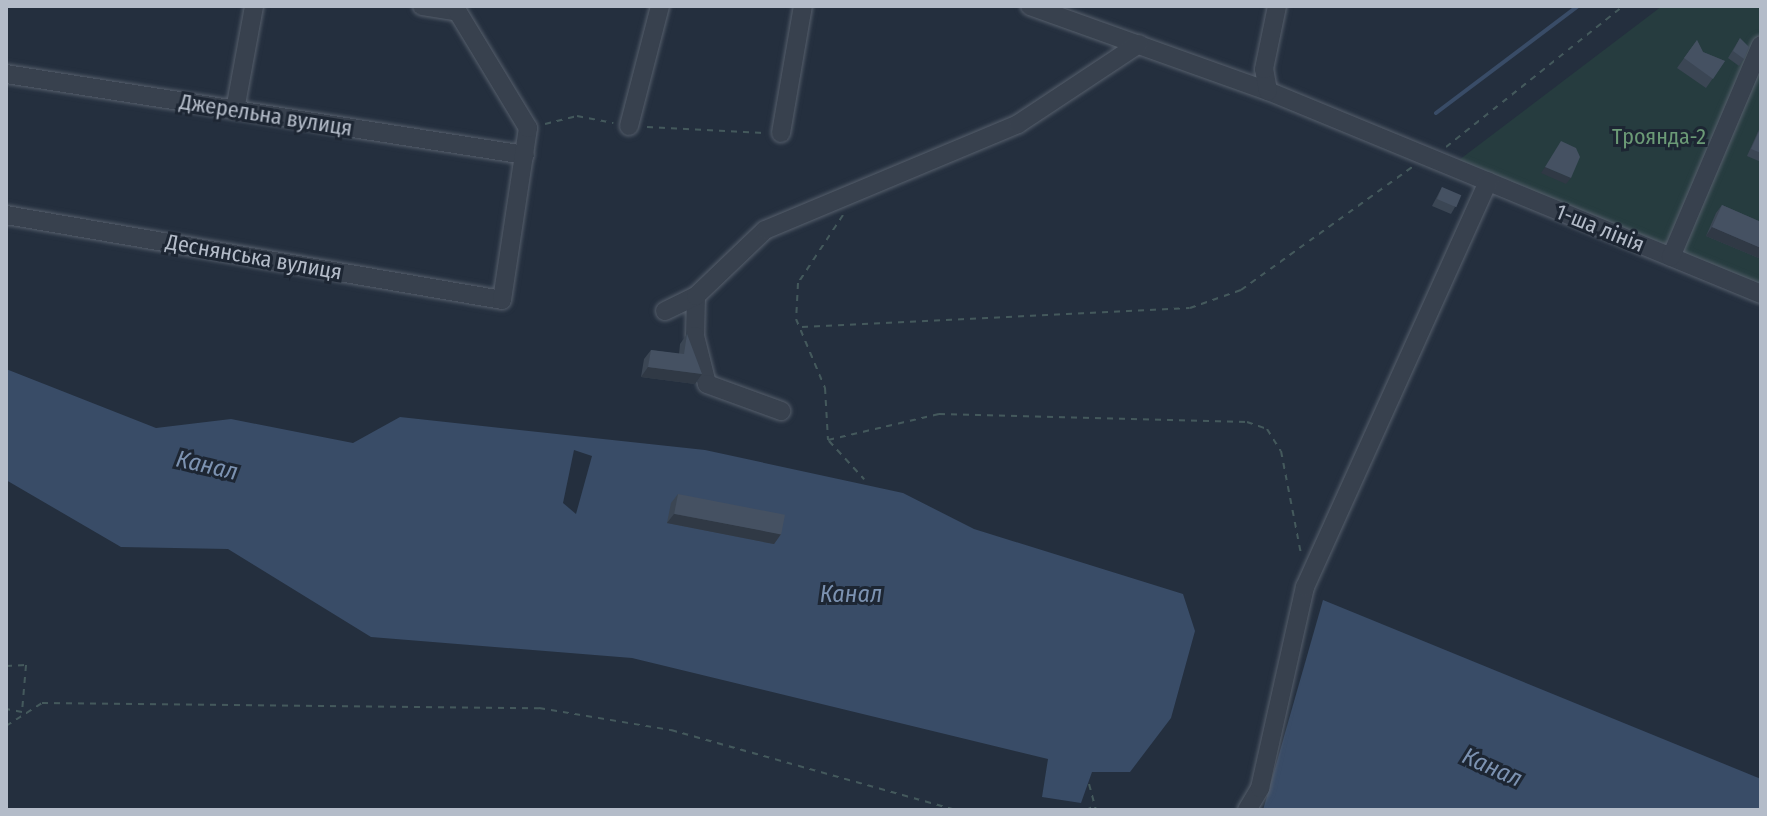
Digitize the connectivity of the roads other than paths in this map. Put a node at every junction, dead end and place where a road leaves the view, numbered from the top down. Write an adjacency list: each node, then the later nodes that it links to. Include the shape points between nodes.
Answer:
1 (254, 6): 12 (street)
2 (422, 6): 7 (street)
3 (660, 6): 13 (street)
4 (803, 6): 14 (street)
5 (1030, 6): 8 (street, 1-ша лінія)
6 (1277, 6): 11 (street, via 1264,69)
7 (456, 9): 15 (street, via 528,128)
8 (1139, 44): 11 (street, 1-ша лінія); 20 (street, via 1018,124 858,186 765,230)
9 (1761, 45): 18 (street)
10 (6, 74): 12 (street, Джерельна вулиця)
11 (1268, 91): 16 (street, 1-ша лінія)
12 (235, 110): 15 (street, Джерельна вулиця)
13 (629, 126)
14 (781, 133)
15 (525, 155): 17 (street, Деснянська вулиця, via 502,300)
16 (1488, 181): 18 (street, 1-ша лінія); 23 (street, via 1305,587 1260,788)
17 (6, 215)
18 (1671, 257): 19 (street, 1-ша лінія)
19 (1761, 294)
20 (696, 296): 21 (street); 22 (street, via 695,336 707,384)
21 (665, 311)
22 (781, 411)
23 (1247, 810)

